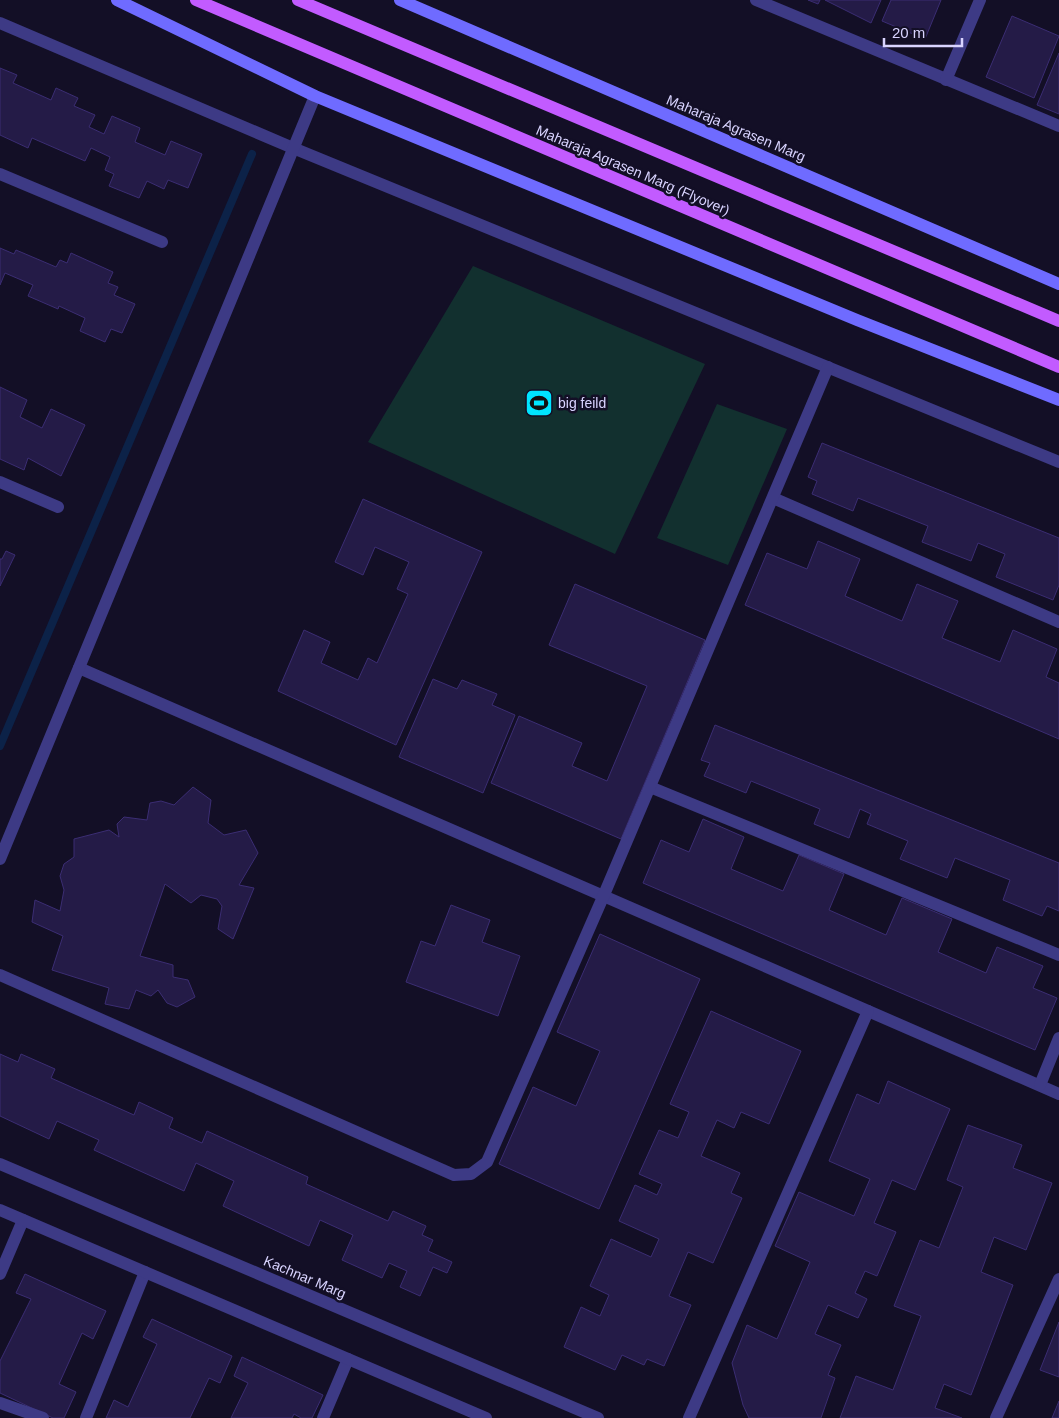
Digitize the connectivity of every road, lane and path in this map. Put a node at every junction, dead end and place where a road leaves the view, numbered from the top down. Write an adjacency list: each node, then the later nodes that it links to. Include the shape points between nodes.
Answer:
1 (117, 0): 9 (main road)
2 (196, 0): 17 (main road, Maharaja Agrasen Marg (Flyover))
3 (298, 0): 15 (main road, Maharaja Agrasen Marg (Flyover))
4 (400, 0): 14 (main road, Maharaja Agrasen Marg)
5 (756, 0): 8 (street)
6 (980, 0): 8 (street)
7 (0, 23): 11 (street)
8 (946, 80): 10 (street)
9 (315, 96): 11 (street); 18 (main road)
10 (1059, 126)
11 (293, 148): 16 (street); 24 (street)
12 (0, 174): 13 (street)
13 (162, 242)
14 (1059, 284)
15 (1059, 321)
16 (828, 367): 19 (street); 21 (street)
17 (1059, 367)
18 (1059, 400)
19 (1059, 462)
20 (0, 482): 22 (street)
21 (773, 498): 23 (street); 25 (street)
22 (58, 506)
23 (1059, 622)
24 (79, 668): 26 (street); 27 (street)
25 (650, 787): 27 (street); 28 (street)
26 (0, 860)
27 (604, 897): 29 (street, via 487,1162 471,1174 454,1175); 30 (street)
28 (1059, 954)
29 (0, 975)
30 (868, 1011): 32 (street); 47 (street)
31 (1059, 1038): 32 (street)
32 (1040, 1085): 33 (street)
33 (1059, 1094)
34 (0, 1164): 46 (street, Kachnar Marg)
35 (0, 1210): 36 (street)
36 (23, 1220): 37 (street); 38 (street)
37 (145, 1272): 40 (street); 43 (street)
38 (0, 1274)
39 (1059, 1279): 48 (street)
40 (348, 1359): 44 (street); 45 (street)
41 (0, 1403): 42 (street)
42 (42, 1418)
43 (86, 1418)
44 (323, 1418)
45 (486, 1418)
46 (598, 1418)
47 (689, 1418)
48 (996, 1418)

